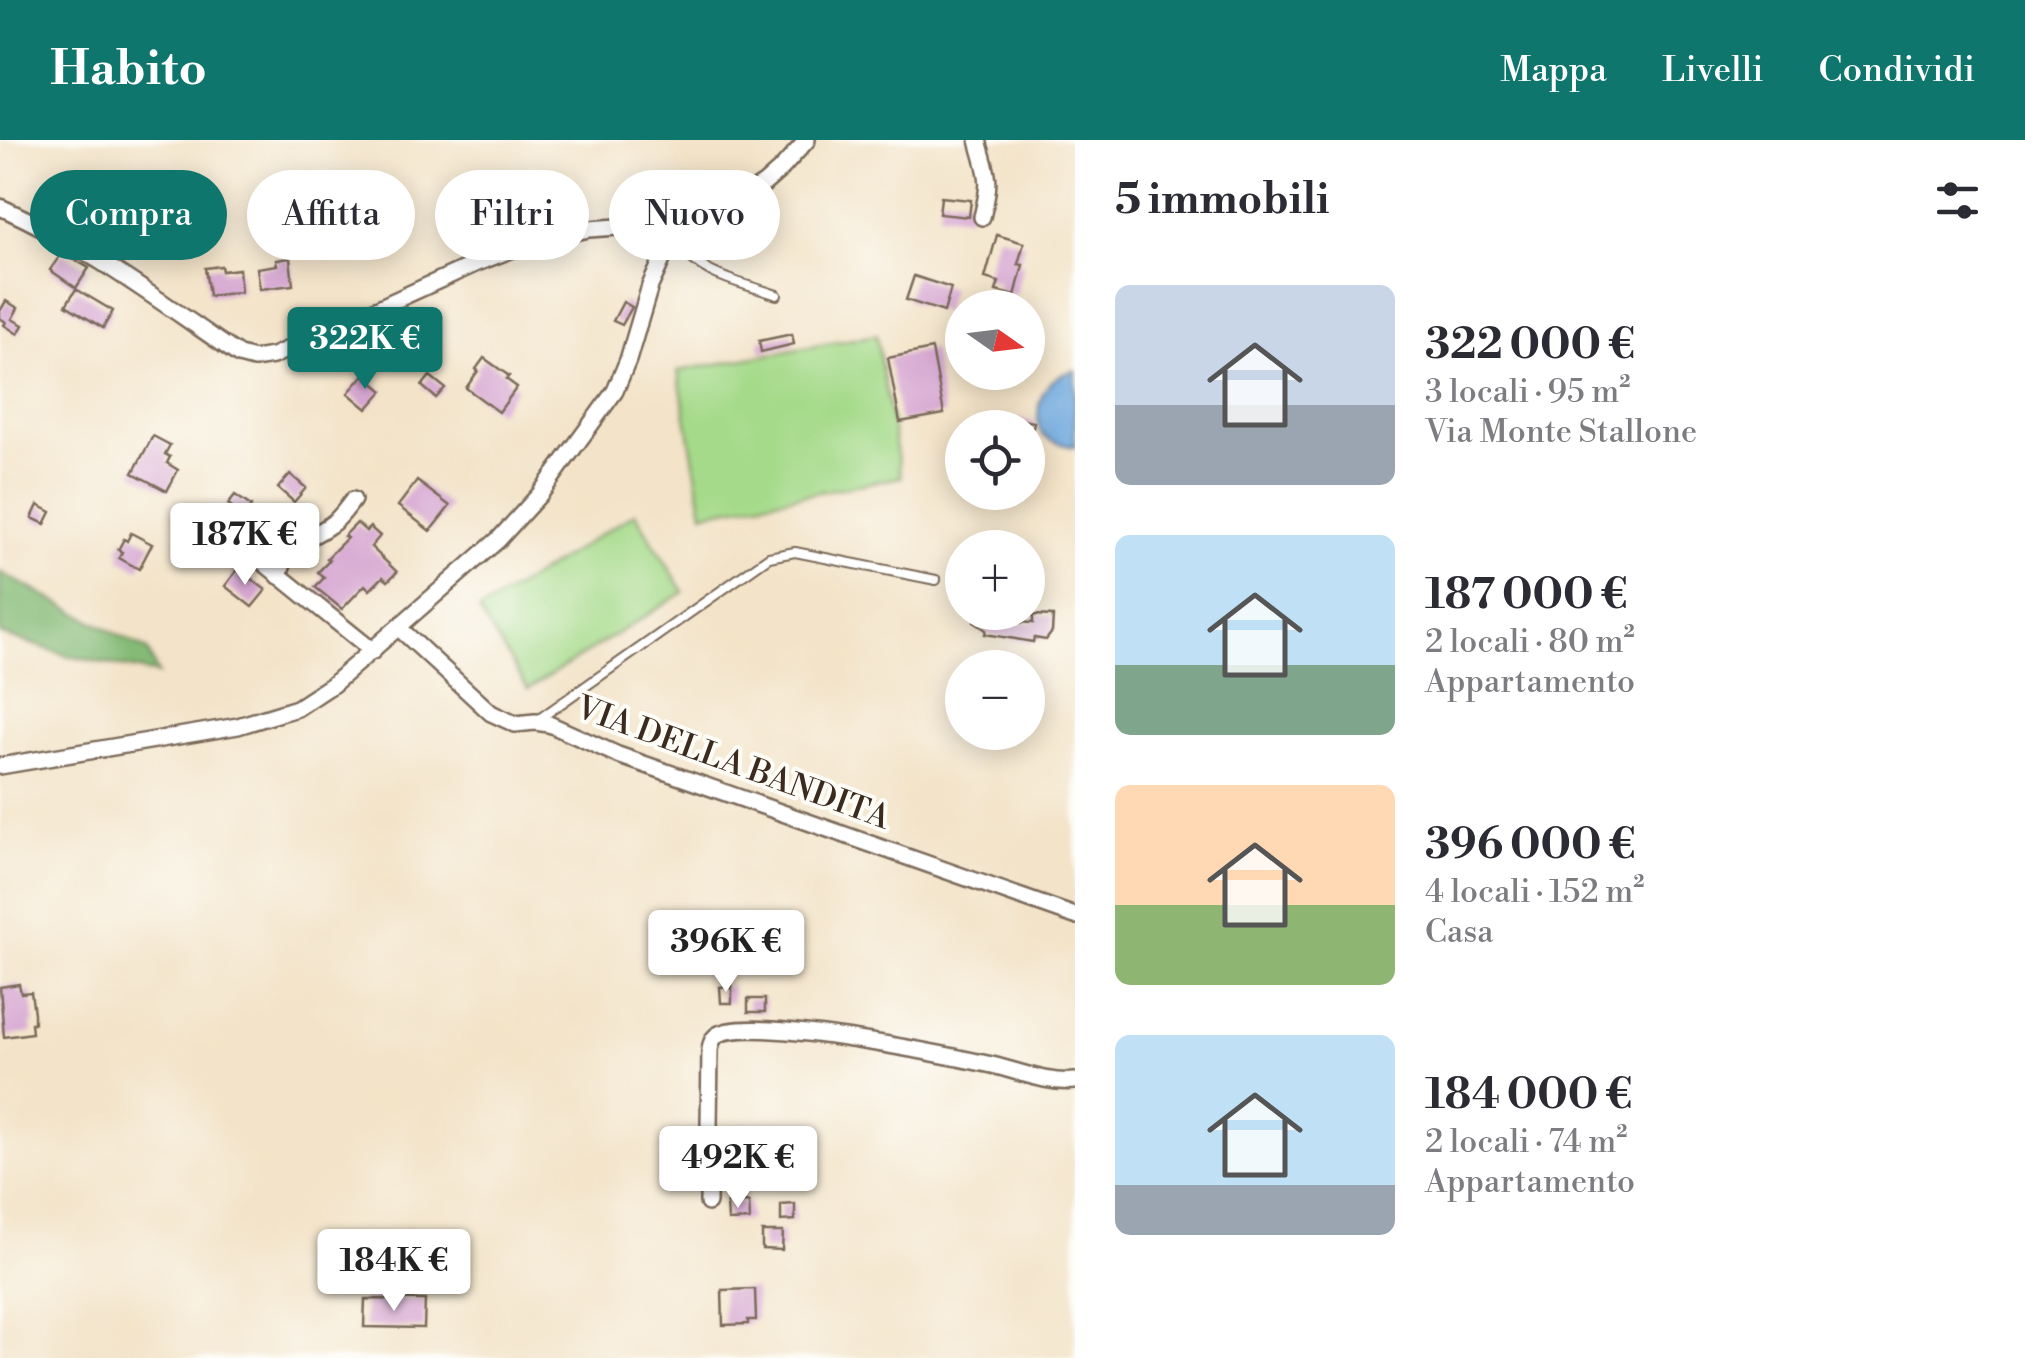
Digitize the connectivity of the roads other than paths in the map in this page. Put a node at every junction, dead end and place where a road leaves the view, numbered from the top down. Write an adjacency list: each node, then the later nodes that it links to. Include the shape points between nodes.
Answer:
1 (807, 140): 3 (street)
2 (978, 140): 5 (street, via 989,176)
3 (780, 170)
4 (0, 207): 6 (street, via 53,232 254,359 546,237)
5 (982, 217)
6 (609, 228)
7 (662, 260): 14 (street, via 607,404 521,516)
8 (691, 260): 9 (lane)
9 (777, 294)
10 (353, 500): 12 (street, via 331,525 292,548)
11 (243, 546): 12 (street)
12 (279, 576): 15 (street)
13 (936, 580): 16 (lane, via 795,552 769,556)
14 (399, 628): 15 (street); 16 (street, VIA DELLA BANDITA, via 491,713 514,724)
15 (373, 651): 17 (street, via 290,711)
16 (536, 722): 18 (street, VIA DELLA BANDITA)
17 (0, 766)
18 (1075, 916)
19 (1075, 1081): 20 (street, via 818,1034 722,1033 710,1050)
20 (708, 1203)

